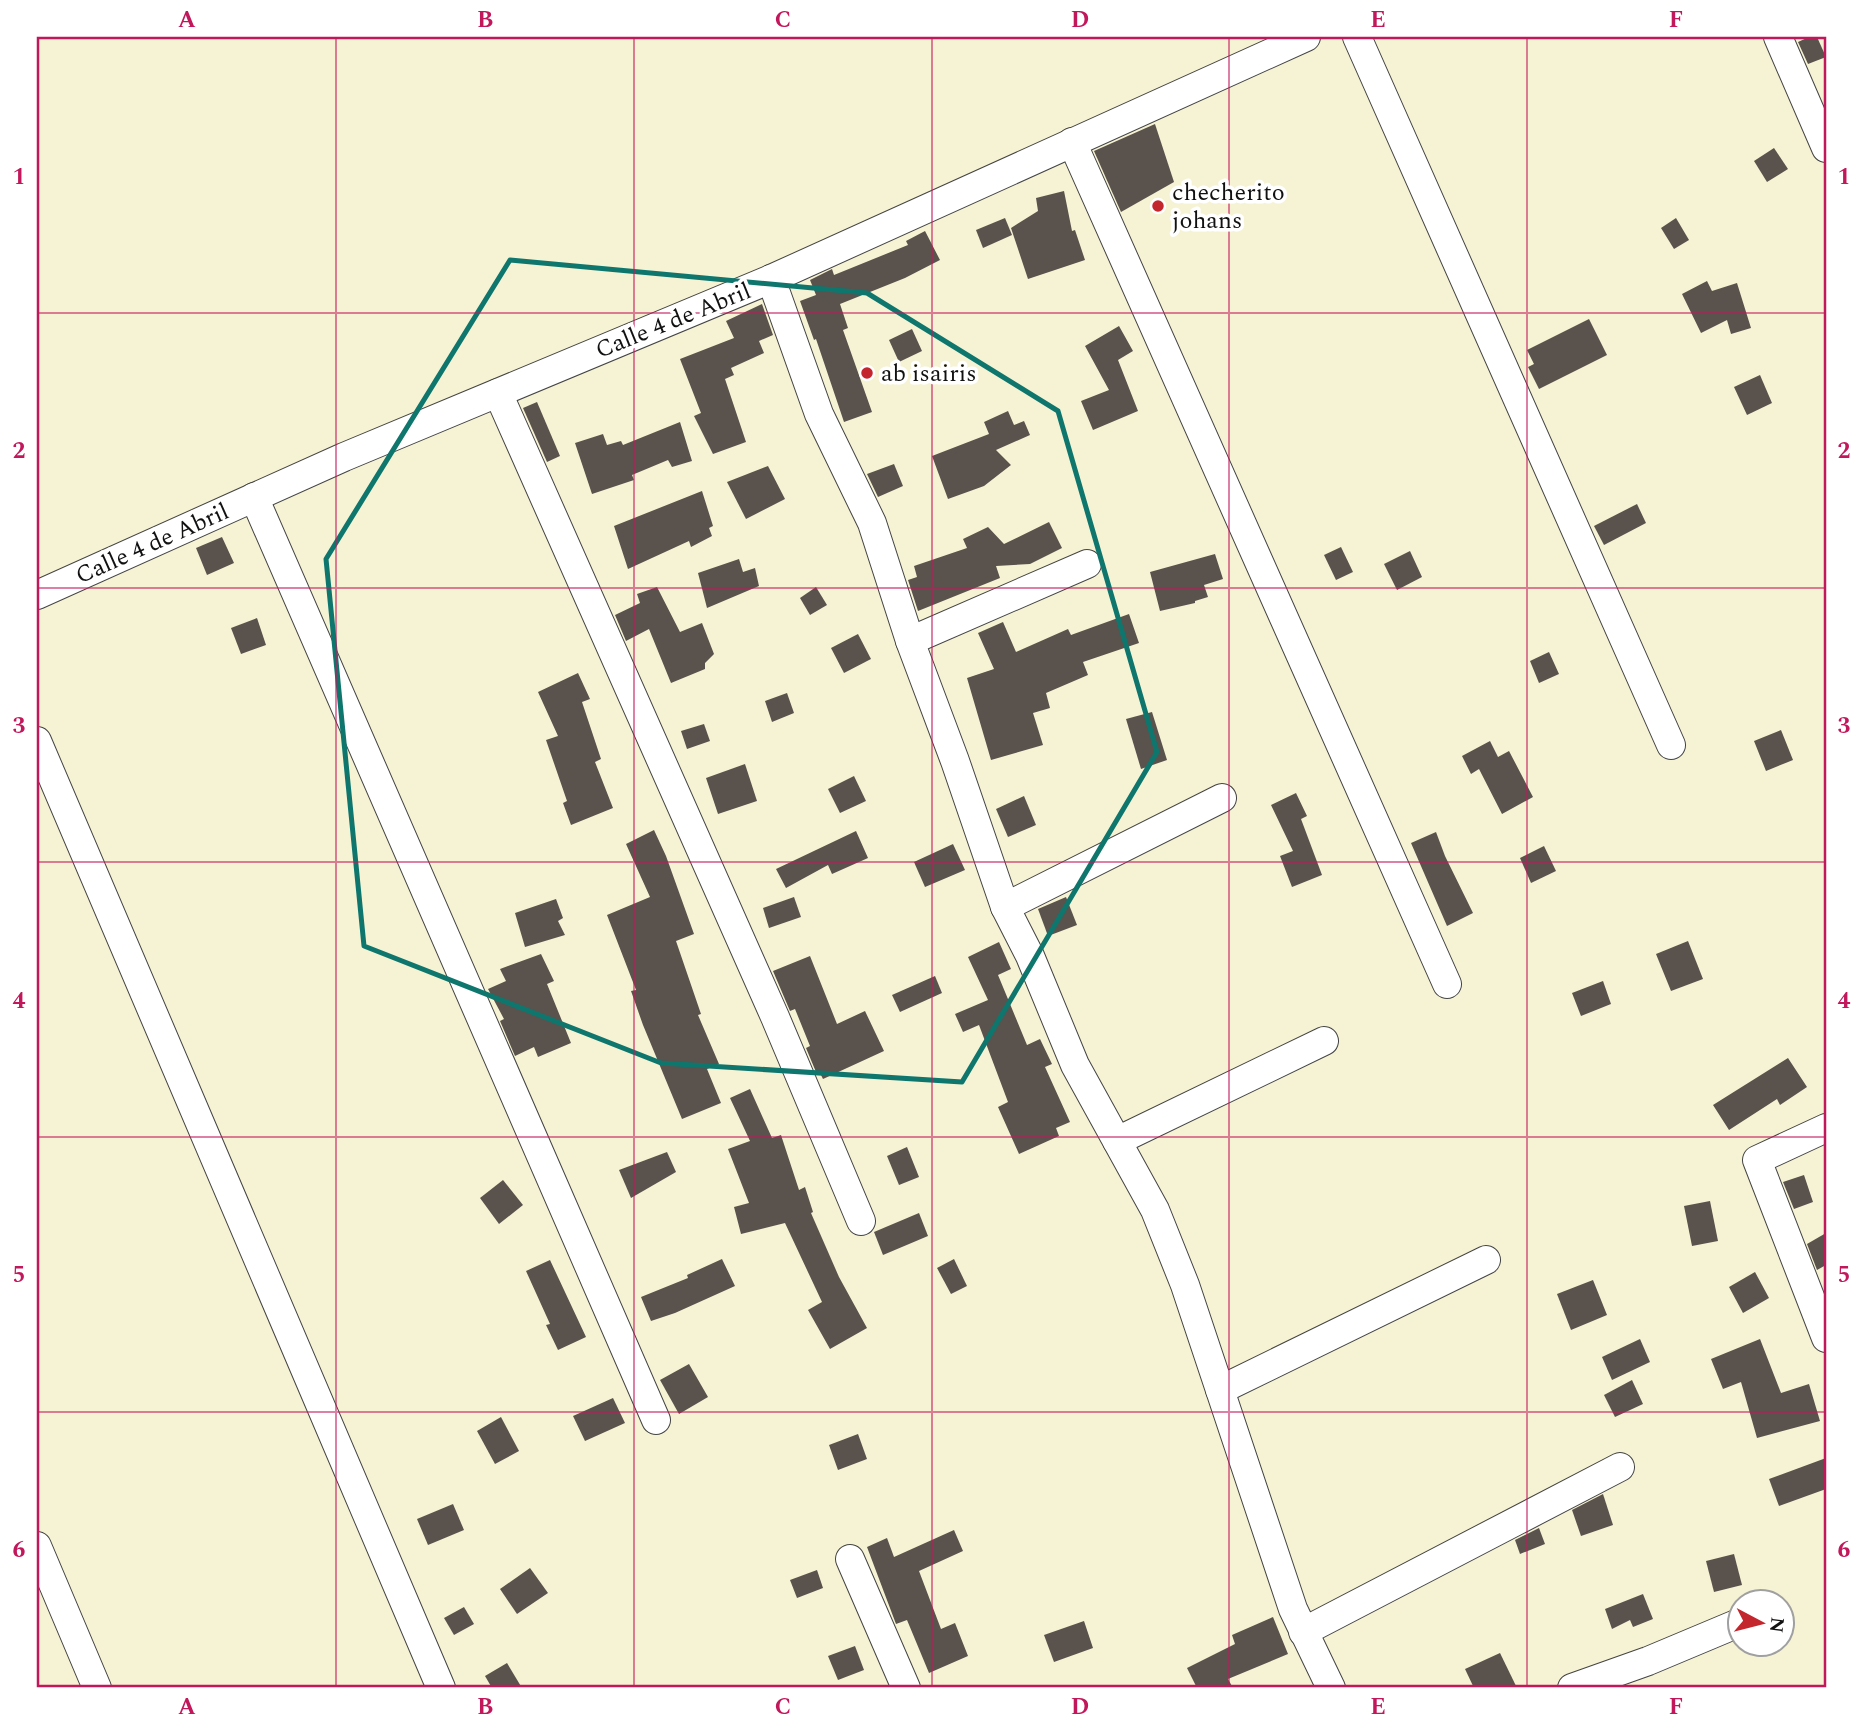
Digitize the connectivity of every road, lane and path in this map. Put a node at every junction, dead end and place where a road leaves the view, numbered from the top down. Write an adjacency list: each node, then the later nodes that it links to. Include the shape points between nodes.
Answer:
1 (1306, 37): 4 (street, Calle 4 de Abril)
2 (1357, 37): 13 (street)
3 (1778, 37): 5 (street)
4 (1072, 142): 6 (street, Calle 4 de Abril); 16 (street)
5 (1826, 148)
6 (771, 279): 7 (street, Calle 4 de Abril); 11 (street, via 819,414 872,523)
7 (498, 393): 8 (street, Calle 4 de Abril); 20 (street)
8 (254, 497): 10 (street, Calle 4 de Abril); 24 (street)
9 (1087, 564): 11 (street)
10 (37, 595)
11 (910, 640): 15 (street)
12 (37, 741): 31 (street)
13 (1671, 745)
14 (1222, 798): 15 (street)
15 (1005, 907): 19 (street, via 1075,1065)
16 (1447, 984)
17 (1324, 1041): 19 (street)
18 (1826, 1128): 22 (street, via 1757,1160)
19 (1117, 1141): 23 (street, via 1155,1210)
20 (861, 1221)
21 (1486, 1260): 23 (street)
22 (1826, 1338)
23 (1220, 1390): 29 (street)
24 (656, 1420)
25 (1620, 1466): 29 (street)
26 (37, 1546): 30 (street)
27 (850, 1559): 32 (street)
28 (1727, 1628): 34 (street)
29 (1303, 1632): 33 (street)
30 (97, 1688)
31 (441, 1688)
32 (905, 1688)
33 (1331, 1688)
34 (1572, 1688)

